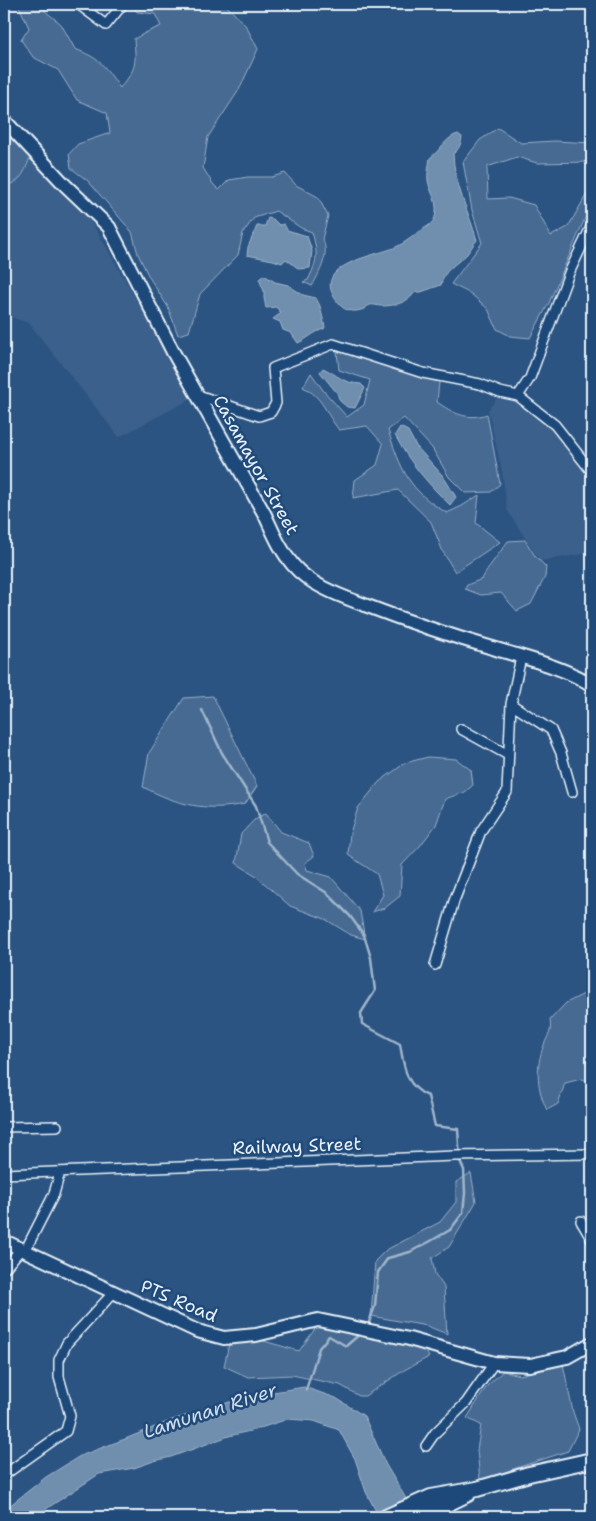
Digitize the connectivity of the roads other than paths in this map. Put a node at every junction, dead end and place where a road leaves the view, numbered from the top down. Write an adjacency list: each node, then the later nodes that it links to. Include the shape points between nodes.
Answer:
1 (78, 4): 2 (street, via 106,25)
2 (123, 4)
3 (4, 120): 5 (street, Casamayor Street, via 109,227)
4 (592, 225): 6 (street, via 569,273 530,378)
5 (198, 395): 6 (street, via 259,416 271,412 276,402 273,368 333,344 423,373 480,384); 8 (street, Casamayor Street, via 293,566 313,582 339,595)
6 (518, 396): 7 (street, via 556,425)
7 (592, 472)
8 (521, 657): 9 (street, Casamayor Street, via 580,677); 10 (street)
9 (592, 685)
10 (511, 704): 12 (street); 13 (street, via 551,730)
11 (461, 729): 12 (street)
12 (508, 755): 14 (street, via 506,792 481,831 454,901)
13 (572, 792)
14 (435, 965)
15 (58, 1126): 16 (street)
16 (4, 1127)
17 (592, 1154): 18 (street, Railway Street, via 456,1156)
18 (60, 1172): 19 (street, Railway Street); 23 (street, via 54,1194)
19 (4, 1174)
20 (581, 1222): 22 (street)
21 (4, 1240): 23 (street, PTS Road)
22 (592, 1240)
23 (23, 1250): 24 (street); 25 (street, PTS Road)
24 (4, 1269)
25 (114, 1292): 27 (street, PTS Road, via 197,1331 224,1338 256,1335 318,1320 409,1339); 30 (street, via 67,1343 60,1360 59,1377 70,1416 66,1431)
26 (592, 1343): 27 (street, PTS Road, via 567,1357 530,1365)
27 (494, 1363): 28 (street, via 466,1403)
28 (426, 1446)
29 (592, 1460): 31 (main road)
30 (4, 1475)
31 (477, 1489): 32 (main road, via 443,1494); 33 (main road)
32 (386, 1517)
33 (422, 1517)

